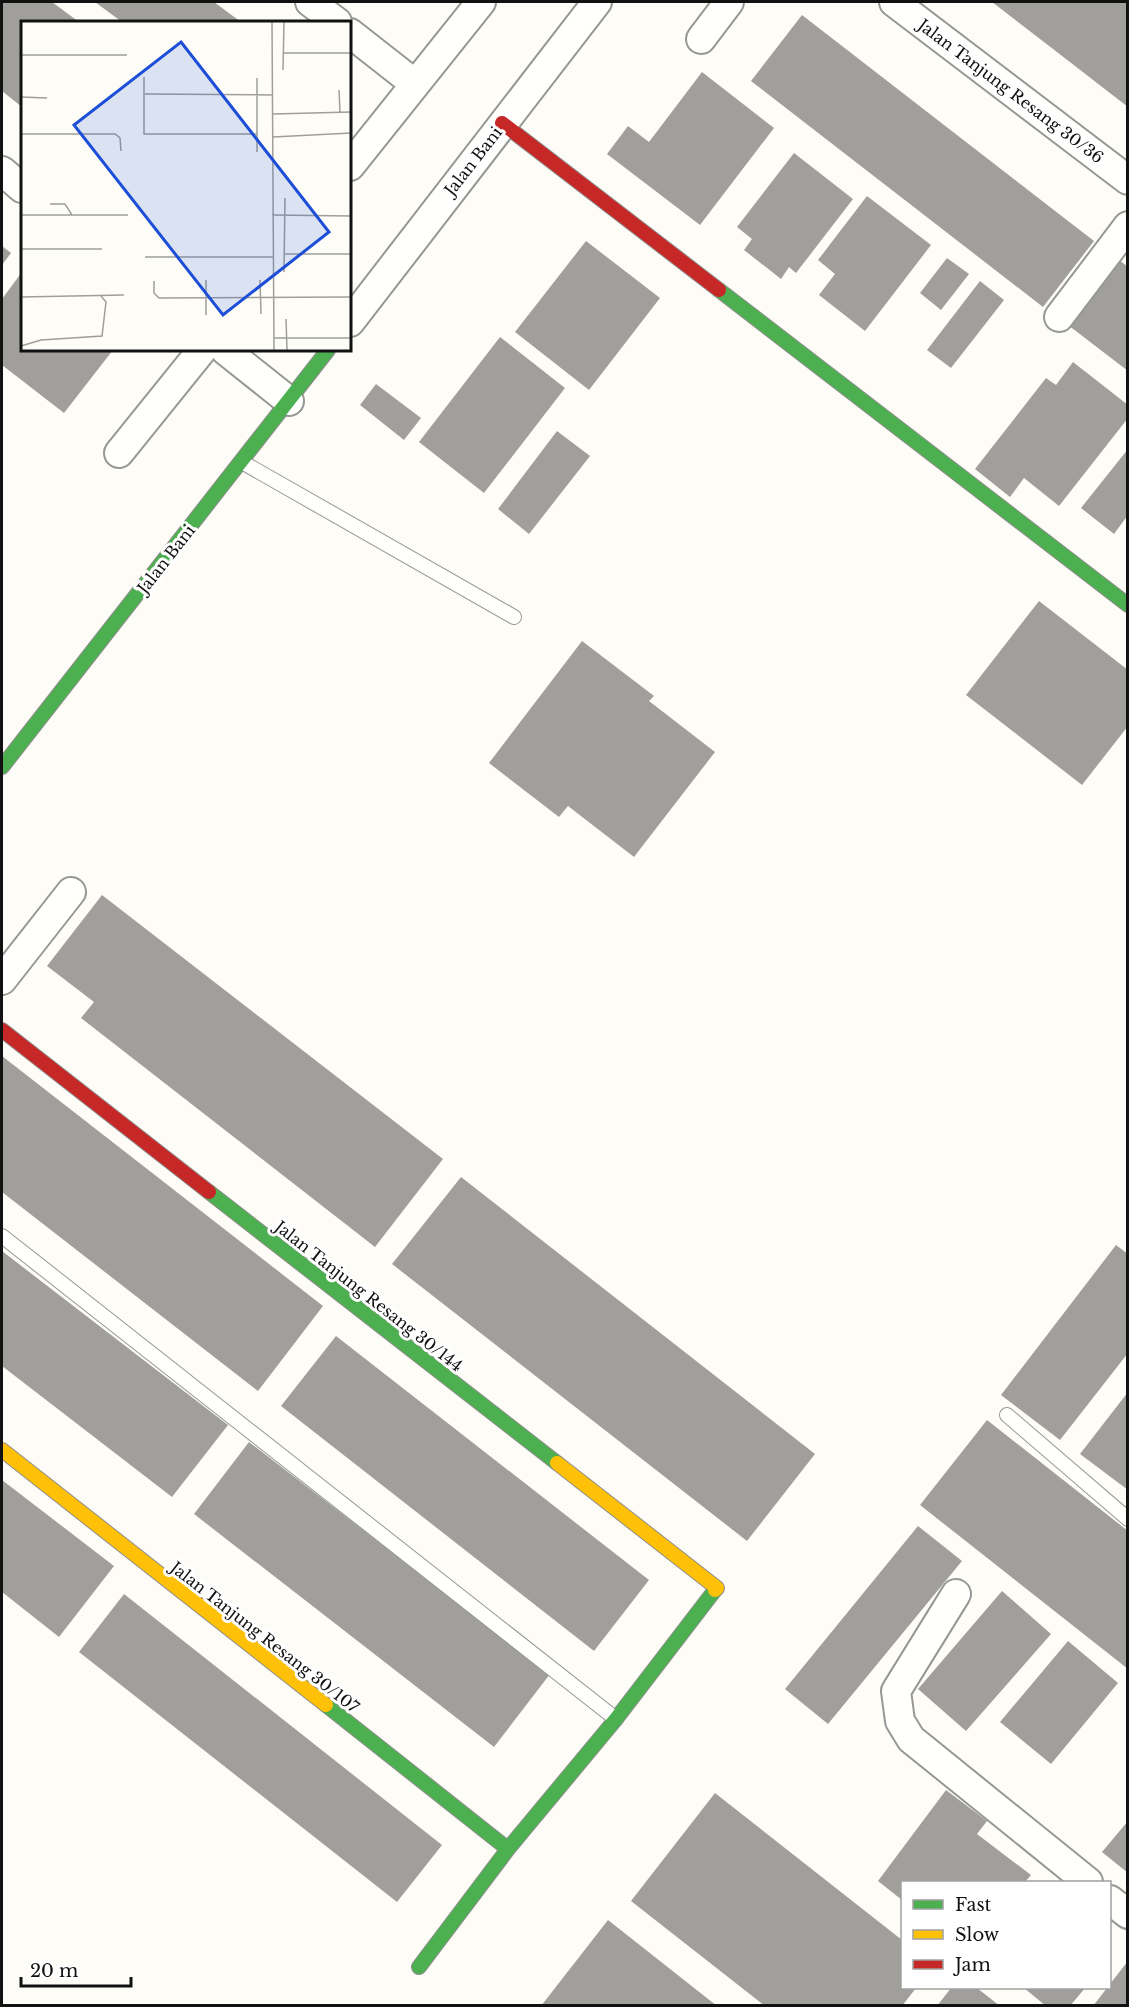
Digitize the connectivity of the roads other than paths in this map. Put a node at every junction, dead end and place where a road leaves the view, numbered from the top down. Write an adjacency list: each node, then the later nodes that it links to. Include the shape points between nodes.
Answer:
1 (310, 2): 6 (street)
2 (481, 2): 9 (street)
3 (597, 2): 10 (street, Jalan Bani)
4 (729, 2): 8 (street)
5 (894, 2): 13 (street, Jalan Tanjung Resang 30/36)
6 (335, 21)
7 (351, 34): 9 (street)
8 (700, 39)
9 (415, 84): 11 (street)
10 (502, 123): 17 (street, Jalan Bani); 24 (street)
11 (351, 165)
12 (2, 171): 14 (street)
13 (1128, 180)
14 (21, 187)
15 (1128, 226): 16 (street)
16 (1059, 317)
17 (351, 321)
18 (201, 351): 22 (street)
19 (226, 351): 21 (street)
20 (327, 351): 21 (street, Jalan Bani)
21 (289, 401): 23 (street, Jalan Bani)
22 (119, 453)
23 (242, 462): 25 (lane); 26 (street, Jalan Bani)
24 (1128, 605)
25 (514, 617)
26 (2, 767)
27 (71, 892): 28 (street)
28 (2, 980)
29 (2, 1030): 35 (street, Jalan Tanjung Resang 30/144, via 717,1588)
30 (2, 1236): 35 (lane)
31 (1007, 1415): 33 (lane)
32 (2, 1450): 36 (street, Jalan Tanjung Resang 30/107)
33 (1128, 1519)
34 (956, 1594): 37 (street, via 896,1691 900,1721 911,1739)
35 (616, 1719): 36 (street)
36 (508, 1849): 40 (street)
37 (1087, 1881)
38 (1111, 1901): 39 (street)
39 (1128, 1914)
40 (418, 1967)

